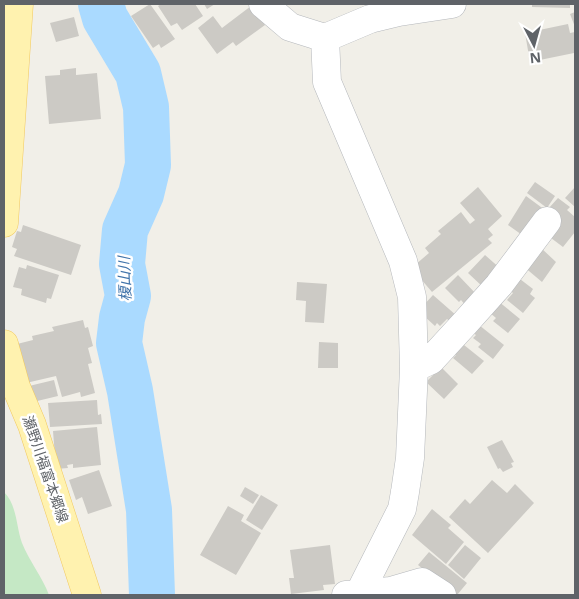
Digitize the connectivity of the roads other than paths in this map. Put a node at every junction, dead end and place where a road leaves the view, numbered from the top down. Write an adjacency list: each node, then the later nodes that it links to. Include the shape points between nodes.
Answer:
1 (19, 4): 6 (main road)
2 (263, 4): 4 (street, via 290,27)
3 (452, 4): 4 (street, via 399,12)
4 (325, 38): 8 (street, via 328,82 403,262 412,297)
5 (547, 220): 8 (street, via 471,317 431,360)
6 (4, 223)
7 (4, 344): 10 (main road, 瀬野川福富本郷線)
8 (414, 368): 9 (street, via 410,458 402,509)
9 (365, 594): 11 (street, via 422,582)
10 (87, 595)
11 (442, 595)

